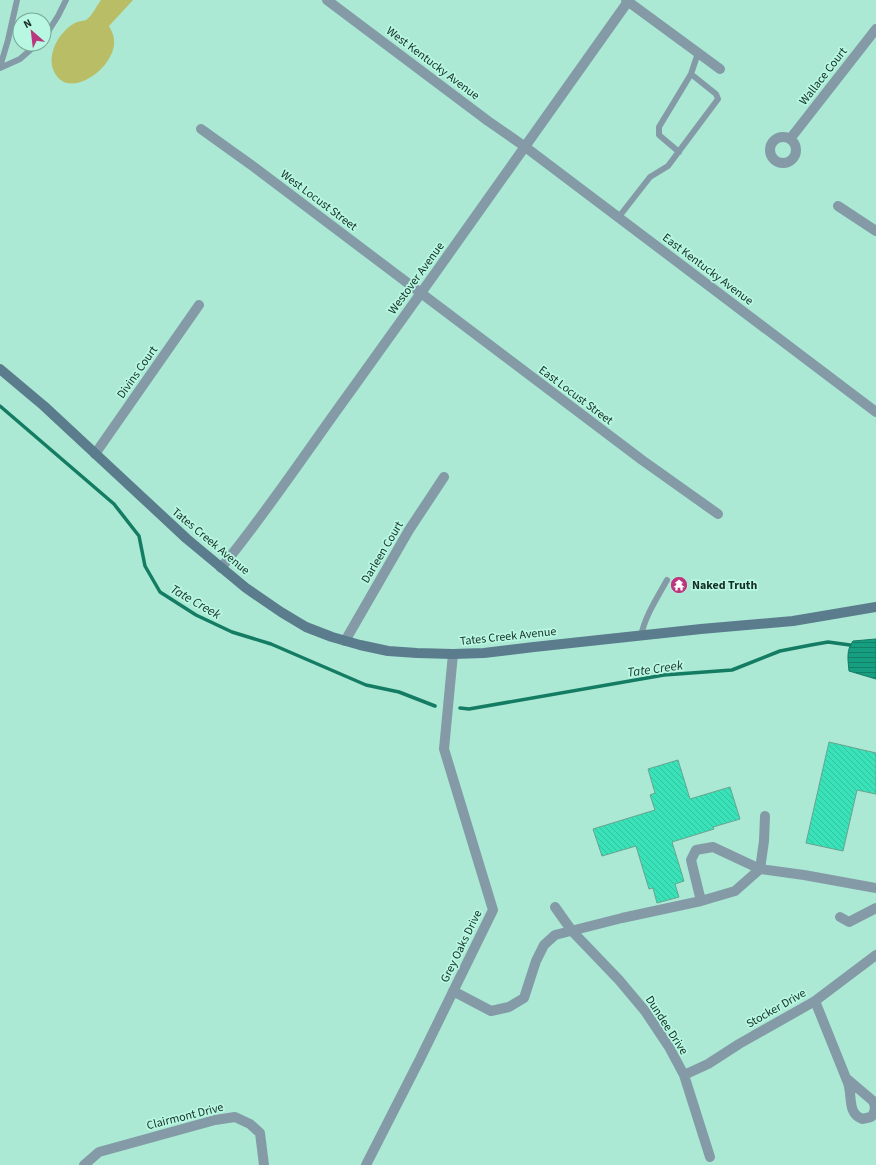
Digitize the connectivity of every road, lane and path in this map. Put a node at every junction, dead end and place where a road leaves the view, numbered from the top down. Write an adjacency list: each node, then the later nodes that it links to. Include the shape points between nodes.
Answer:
1 (17, 0): 9 (lane)
2 (66, 0): 5 (lane)
3 (327, 0): 14 (street, West Kentucky Avenue)
4 (628, 1): 8 (street); 14 (street, Westover Avenue)
5 (52, 25)
6 (876, 29): 13 (street, Wallace Court)
7 (28, 52): 9 (lane, via 12,64)
8 (698, 53): 10 (street); 11 (lane)
9 (0, 68)
10 (720, 69)
11 (691, 74): 15 (lane, via 659,127 659,135); 15 (lane, via 718,98)
12 (201, 129): 19 (street, West Locust Street)
13 (790, 139)
14 (524, 146): 17 (street, East Kentucky Avenue); 19 (street, Westover Avenue)
15 (679, 152): 17 (lane, via 668,166 650,177)
16 (838, 206): 18 (street)
17 (618, 218): 22 (street, East Kentucky Avenue)
18 (876, 231)
19 (421, 294): 25 (street, East Locust Street); 26 (street, Westover Avenue)
20 (200, 304): 23 (street, Divins Court)
21 (0, 369): 23 (main road, Tates Creek Avenue)
22 (876, 412)
23 (95, 454): 26 (main road, Tates Creek Avenue)
24 (444, 477): 30 (street, Darleen Court, via 409,530)
25 (718, 514)
26 (221, 568): 30 (main road, Tates Creek Avenue, via 306,627)
27 (667, 580): 29 (lane, via 648,614)
28 (876, 607): 29 (main road, Tates Creek Avenue, via 793,621)
29 (641, 636): 31 (main road, Tates Creek Avenue)
30 (345, 641): 31 (main road, Tates Creek Avenue, via 388,651)
31 (453, 654): 41 (street, Grey Oaks Drive, via 444,749 493,910)
32 (765, 816): 33 (street)
33 (760, 869): 34 (street); 35 (street, via 735,891); 35 (street, via 713,847 696,850 691,860)
34 (876, 888)
35 (700, 901): 39 (street)
36 (555, 908): 39 (street, Dundee Drive)
37 (876, 908): 38 (street, via 849,922)
38 (840, 917)
39 (572, 931): 41 (street, via 555,935 544,946 536,961 524,998 509,1007 491,1011); 43 (street, Dundee Drive, via 646,1011)
40 (876, 955): 42 (street, Stocker Drive)
41 (453, 992): 48 (street, Grey Oaks Drive)
42 (815, 1001): 43 (street, Stocker Drive, via 708,1064); 44 (street)
43 (684, 1075): 45 (street, Dundee Drive)
44 (846, 1078)
45 (710, 1157)
46 (84, 1165): 47 (street, Clairmont Drive, via 99,1152 215,1120 235,1117 250,1124 260,1133)
47 (264, 1165)
48 (366, 1165)

